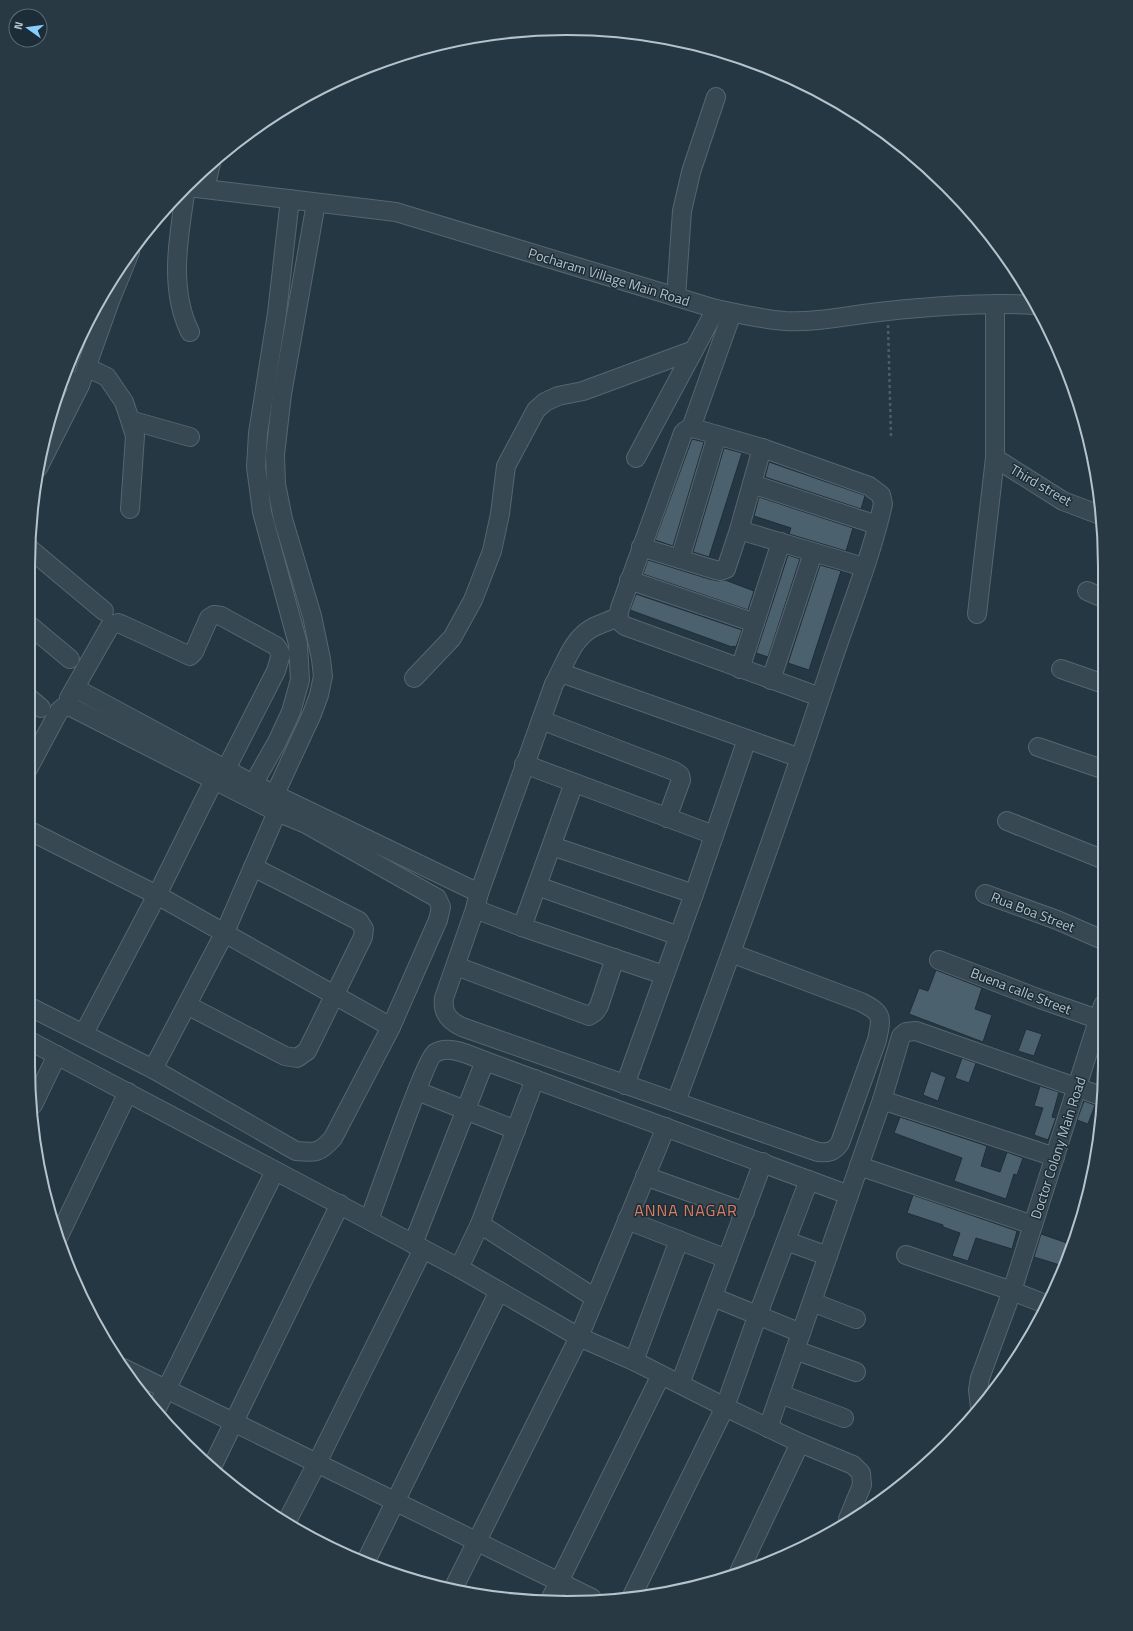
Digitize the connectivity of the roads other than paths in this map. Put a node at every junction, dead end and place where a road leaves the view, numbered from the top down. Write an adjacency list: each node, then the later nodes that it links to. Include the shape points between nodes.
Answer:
1 (716, 97): 6 (street, via 691,172 682,211)
2 (194, 188): 4 (street, Pocharam Village Main Road)
3 (193, 189): 11 (street, via 177,244 180,302 183,318)
4 (290, 199): 5 (street, Pocharam Village Main Road); 59 (street, via 277,313 258,433 256,467 262,512 298,644 300,680 277,742)
5 (316, 203): 6 (street, Pocharam Village Main Road, via 396,212); 60 (street, via 282,394 274,454 276,484 283,519 312,616 323,676 312,714)
6 (676, 297): 10 (street, Pocharam Village Main Road)
7 (1027, 300): 8 (street, Pocharam Village Main Road)
8 (995, 304): 10 (street, Pocharam Village Main Road, via 786,321); 22 (street)
9 (103, 307): 13 (street)
10 (724, 311): 12 (street); 16 (street)
11 (190, 332)
12 (694, 350): 21 (street); 44 (street, via 583,391 558,396 536,410 506,466 492,551 473,600 452,638)
13 (86, 367): 14 (street); 15 (street, via 107,376 124,402)
14 (72, 381): 17 (street)
15 (130, 420): 19 (street); 24 (street, via 135,436)
16 (691, 428): 18 (street); 29 (street, via 683,433)
17 (53, 431)
18 (717, 435): 20 (street); 32 (street)
19 (190, 437)
20 (762, 448): 23 (street); 26 (street, via 876,490 881,495 883,504)
21 (636, 458)
22 (995, 458): 25 (street, Third street, via 1063,501); 36 (street)
23 (752, 484): 26 (street); 27 (street)
24 (130, 509)
25 (1094, 513)
26 (877, 525): 33 (street)
27 (739, 530): 28 (street); 32 (street, via 728,566 723,571)
28 (781, 542): 30 (street); 38 (street)
29 (641, 547): 32 (street); 34 (street)
30 (813, 552): 33 (street); 45 (street)
31 (35, 553): 35 (street)
32 (680, 559)
33 (864, 567): 48 (street)
34 (629, 580): 37 (street); 38 (street)
35 (104, 611)
36 (977, 614)
37 (618, 617): 41 (street, via 620,623 625,626); 43 (street, via 590,629 582,636)
38 (755, 622): 41 (street)
39 (35, 630): 40 (street)
40 (70, 659)
41 (740, 669): 45 (street)
42 (1061, 669): 46 (street)
43 (558, 676): 50 (street); 51 (street, via 567,675)
44 (414, 678)
45 (771, 680): 48 (street)
46 (1098, 682)
47 (75, 688): 49 (street); 57 (street); 57 (street, via 110,626 118,623 190,656 209,618 214,615 221,616 276,646 282,654 276,671)
48 (820, 697): 54 (street)
49 (65, 706): 53 (street, via 59,711); 57 (street)
50 (541, 720): 55 (street); 61 (street, via 674,770 680,775 681,780)
51 (747, 738): 54 (street); 64 (street)
52 (1038, 747): 56 (street)
53 (35, 756)
54 (800, 758): 77 (street)
55 (524, 764): 58 (street); 72 (street)
56 (1098, 768)
57 (220, 775): 59 (street); 71 (street)
58 (574, 783): 61 (street); 65 (street)
59 (250, 790): 60 (street)
60 (274, 804): 67 (street); 72 (street); 86 (street, via 428,892 440,903 438,920)
61 (667, 818): 64 (street)
62 (1007, 822): 66 (street)
63 (35, 834): 71 (street)
64 (714, 835): 69 (street)
65 (552, 846): 68 (street); 69 (street)
66 (1098, 857)
67 (253, 867): 74 (street); 82 (street, via 359,921 362,925 363,937)
68 (537, 886): 73 (street); 75 (street)
69 (694, 894): 75 (street)
70 (985, 894): 76 (street, Rua Boa Street)
71 (157, 895): 74 (street); 88 (street)
72 (477, 901): 73 (street); 80 (street)
73 (522, 927): 78 (street)
74 (225, 932): 82 (street); 83 (street)
75 (679, 936): 81 (street)
76 (1098, 938)
77 (731, 953): 101 (street); 101 (street, via 861,1002 875,1009 878,1014 880,1024 877,1040 840,1143 835,1150 818,1152)
78 (615, 958): 80 (street, via 599,1006 589,1016); 81 (street)
79 (940, 960): 85 (street, Buena calle Street)
80 (456, 966): 94 (street, via 443,1005 447,1017 454,1023)
81 (664, 975): 94 (street)
82 (335, 994): 83 (street, via 307,1051 297,1058 285,1056); 86 (street)
83 (187, 1005): 92 (street)
84 (35, 1009): 88 (street)
85 (1098, 1015)
86 (391, 1027): 92 (street, via 333,1138 324,1148 311,1153 296,1152)
87 (1098, 1028): 95 (street, Doctor Colony Main Road)
88 (84, 1033): 92 (street)
89 (35, 1044): 90 (street)
90 (57, 1055): 97 (street); 99 (street)
91 (485, 1061): 93 (street); 96 (street, via 450,1050 436,1052 432,1055); 102 (street)
92 (153, 1069)
93 (535, 1079): 103 (street); 104 (street)
94 (626, 1085): 101 (street)
95 (1078, 1087): 98 (street); 100 (street, via 910,1030 901,1036); 105 (street, Doctor Colony Main Road)
96 (417, 1091): 102 (street); 114 (street)
97 (128, 1092): 108 (street); 118 (street)
98 (1097, 1094)
99 (36, 1099)
100 (882, 1100): 105 (street); 107 (street)
101 (676, 1102)
102 (465, 1111): 104 (street); 121 (street)
103 (666, 1127): 106 (street); 109 (street)
104 (516, 1130): 116 (street)
105 (1055, 1157): 117 (street, Doctor Colony Main Road)
106 (763, 1162): 110 (street); 113 (street)
107 (859, 1166): 111 (street); 117 (street)
108 (276, 1170): 112 (street); 142 (street)
109 (645, 1176): 113 (street); 115 (street)
110 (809, 1180): 111 (street); 120 (street)
111 (849, 1195): 123 (street)
112 (340, 1204): 114 (street); 148 (street)
113 (745, 1212): 124 (street)
114 (369, 1220): 121 (street)
115 (627, 1220): 119 (street); 129 (street)
116 (480, 1224): 125 (street); 129 (street)
117 (1034, 1225): 127 (street, Doctor Colony Main Road)
118 (62, 1230)
119 (679, 1240): 124 (street); 137 (street)
120 (786, 1241): 123 (street); 132 (street)
121 (418, 1246): 125 (street); 152 (street)
122 (906, 1255): 127 (street)
123 (828, 1256): 130 (street)
124 (727, 1259): 128 (street)
125 (460, 1268): 126 (street)
126 (499, 1290): 135 (street); 153 (street)
127 (1012, 1291): 131 (street); 144 (street, Doctor Colony Main Road, via 980,1378)
128 (713, 1297): 132 (street); 141 (street)
129 (595, 1298): 135 (street)
130 (812, 1302): 133 (street); 134 (street)
131 (1042, 1303)
132 (758, 1314): 134 (street); 146 (street)
133 (856, 1319)
134 (801, 1333): 136 (street)
135 (579, 1337): 137 (street); 156 (street)
136 (795, 1350): 138 (street); 143 (street)
137 (634, 1361): 140 (street)
138 (856, 1372)
139 (135, 1374): 142 (street)
140 (661, 1375): 141 (street); 159 (street)
141 (680, 1384): 146 (street)
142 (166, 1390): 145 (street); 148 (street)
143 (780, 1394): 147 (street); 149 (street)
144 (979, 1398)
145 (159, 1405)
146 (724, 1408): 149 (street); 161 (street)
147 (844, 1418)
148 (234, 1423): 151 (street); 152 (street)
149 (768, 1428): 150 (street)
150 (800, 1443): 154 (street, via 853,1466 861,1473 862,1485); 158 (street)
151 (214, 1462)
152 (317, 1463): 153 (street); 155 (street)
153 (395, 1502): 156 (street); 157 (street)
154 (850, 1513)
155 (289, 1517)
156 (477, 1542): 159 (street); 160 (street)
157 (368, 1558)
158 (742, 1566)
159 (559, 1582): 162 (street); 163 (street)
160 (455, 1584)
161 (634, 1591)
162 (587, 1595)
163 (551, 1596)

